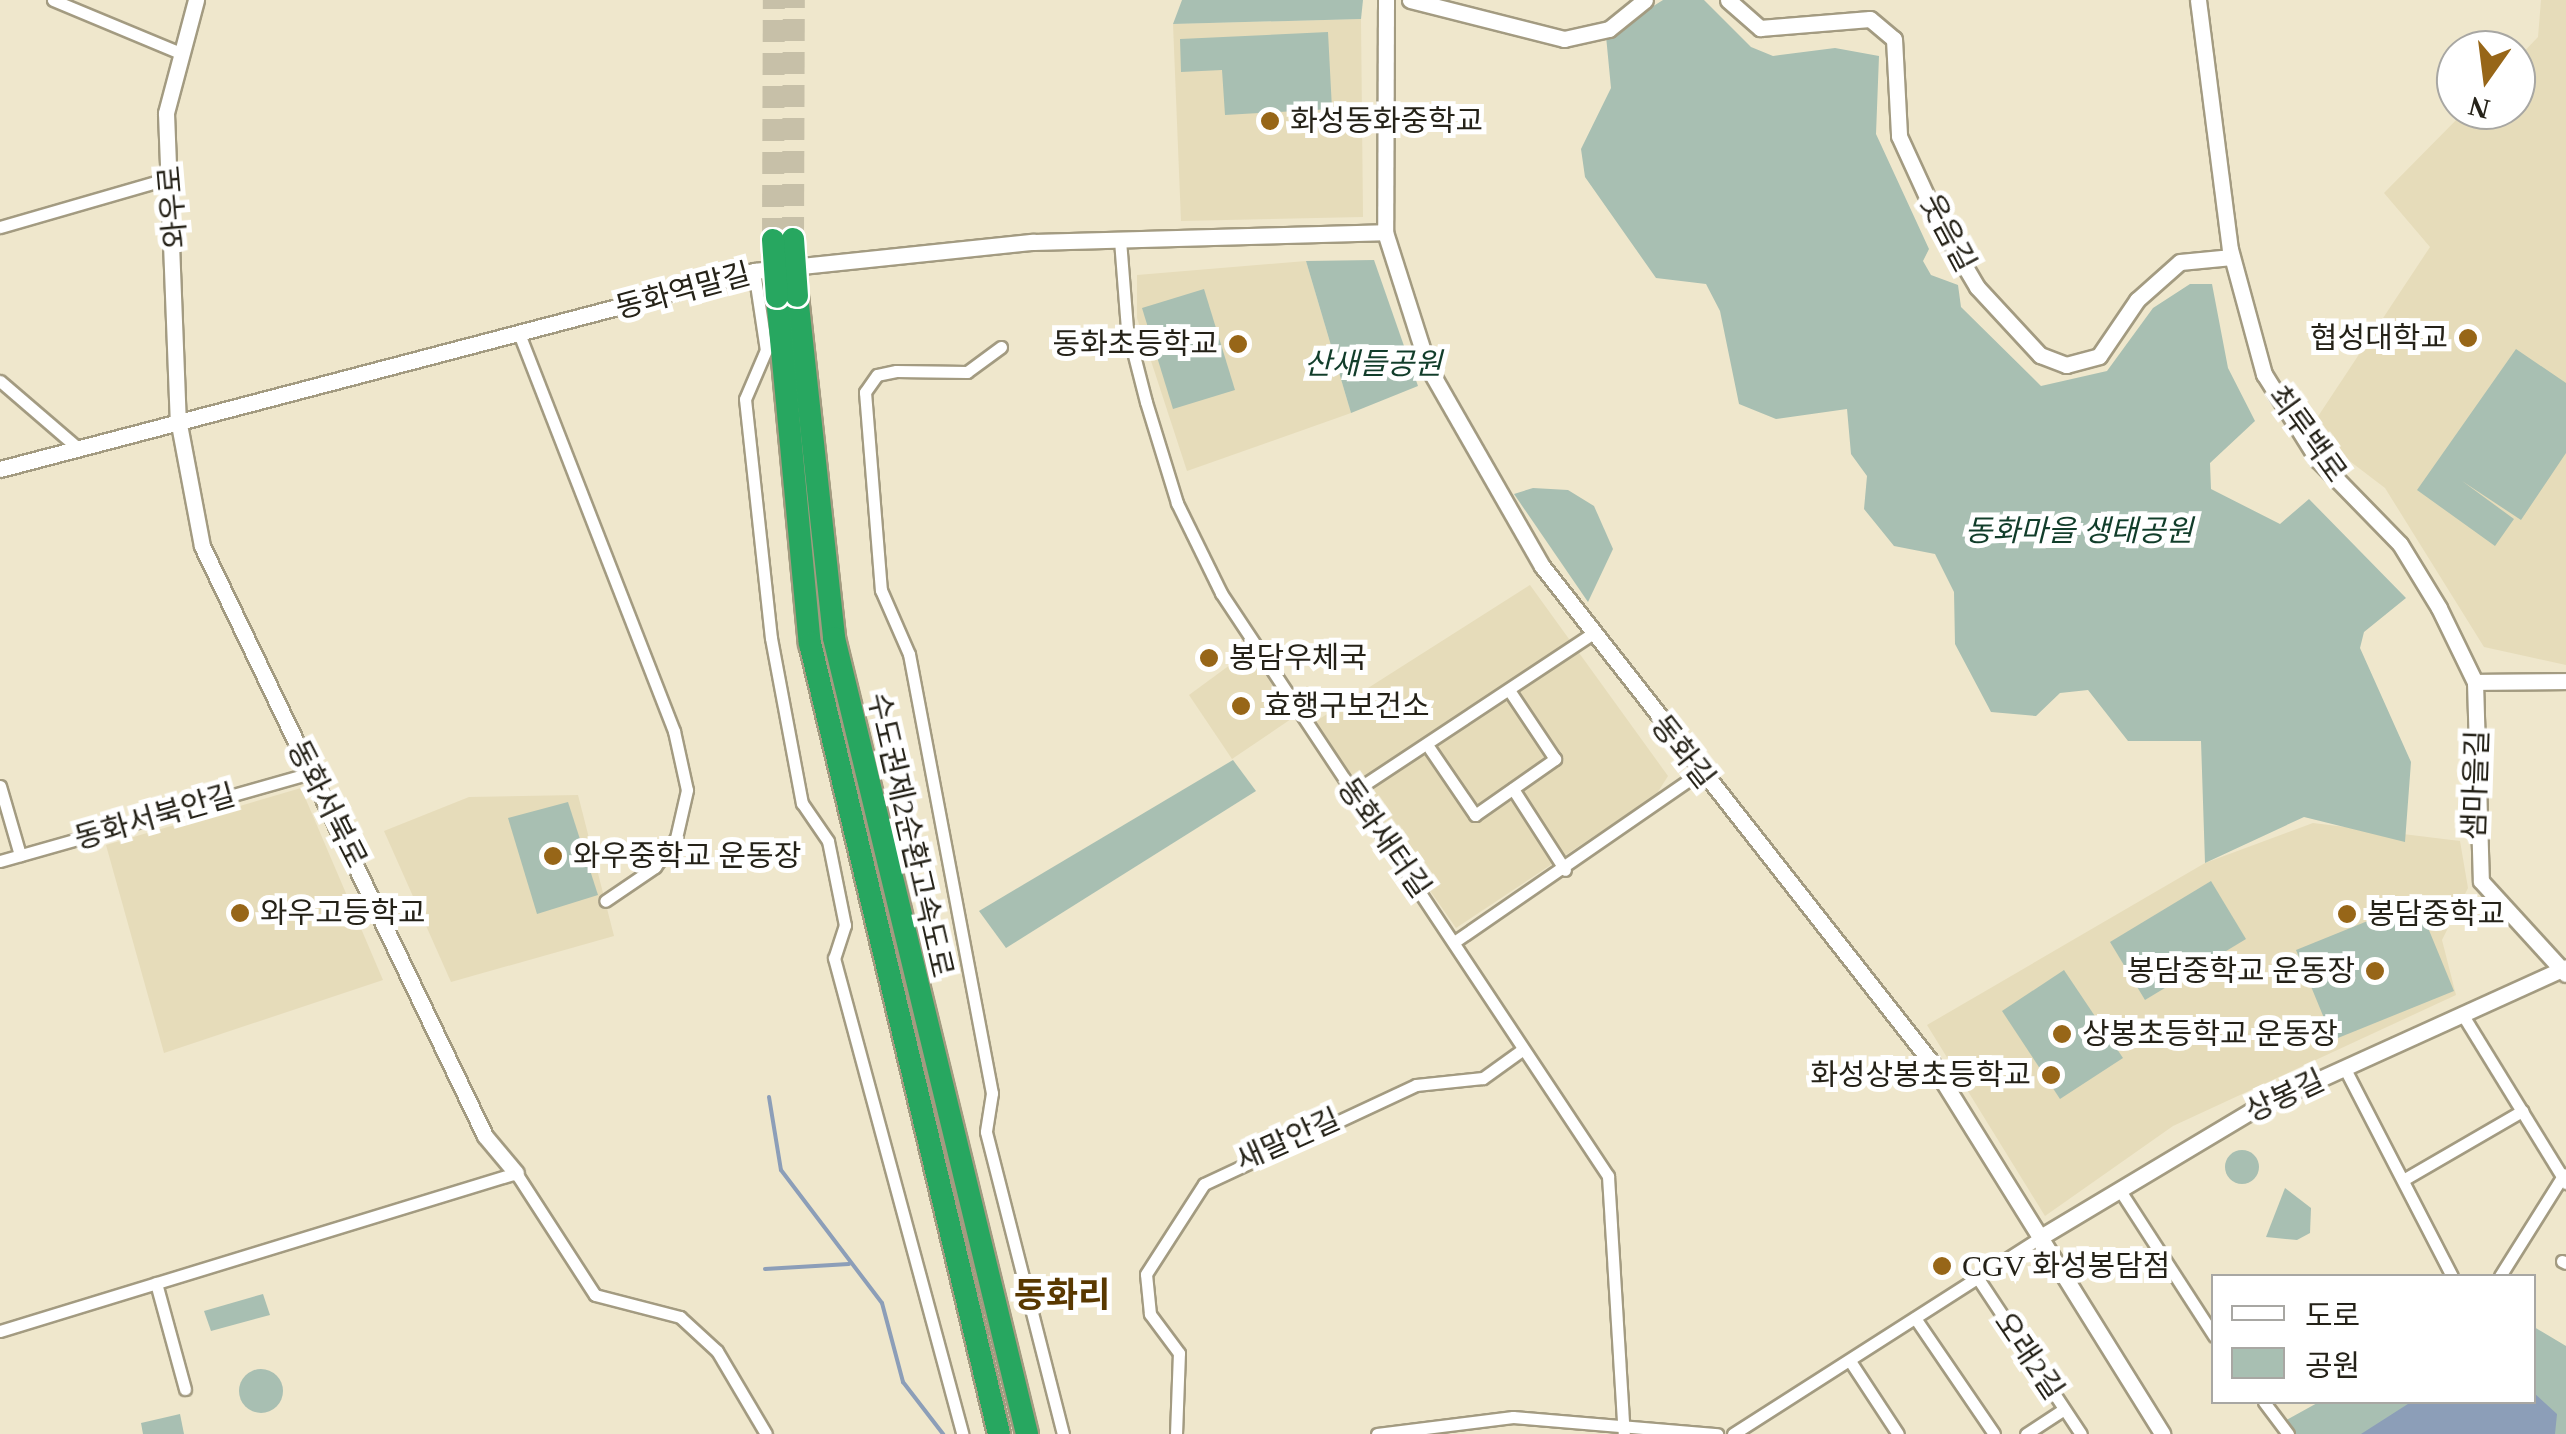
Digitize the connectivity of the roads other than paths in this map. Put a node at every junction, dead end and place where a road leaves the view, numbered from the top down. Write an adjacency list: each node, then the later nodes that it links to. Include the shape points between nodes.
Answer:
1 (54, 0): 8 (street)
2 (196, 0): 8 (street, 와우로)
3 (1386, 0): 11 (street, 동화길)
4 (1410, 0): 5 (street, via 1564,39 1609,29)
5 (1645, 0)
6 (1728, 0): 14 (street, 웃음길, via 1760,28 1870,19 1894,39 1899,136 1938,221 1977,287 2040,355 2066,365 2099,356 2137,300 2180,262)
7 (2198, 0): 14 (street, 최루백로)
8 (178, 52): 9 (street, 와우로, via 166,113)
9 (170, 178): 10 (street); 20 (street, 와우로)
10 (0, 226)
11 (1386, 232): 13 (street, 동화역말길); 23 (street, 동화길, via 1428,367 1542,566)
12 (783, 240): 16 (highway, 수도권제2순환고속도로, bridge)
13 (1120, 240): 15 (street, 동화역말길); 32 (street, 동화새터길, via 1127,328 1177,503 1221,593)
14 (2232, 257): 25 (street, 최루백로, via 2264,374 2318,460 2400,544)
15 (754, 270): 17 (street, 동화역말길); 61 (street, via 766,350 745,399 771,638 802,803 828,841 845,926 834,958)
16 (787, 297): 62 (highway, 수도권제2순환고속도로, via 810,642); 63 (highway, 수도권제2순환고속도로, via 834,638)
17 (520, 336): 20 (street, 동화역말길); 36 (street, via 674,731 687,790 676,838 654,867)
18 (1002, 348): 64 (street, via 967,372 877,375 865,392 881,590 910,654 992,1094 986,1132)
19 (0, 381): 21 (street)
20 (178, 419): 21 (street, 동화역말길); 28 (street, 동화서북로, via 202,546)
21 (78, 448): 22 (street, 동화역말길)
22 (0, 469)
23 (1592, 633): 26 (street); 29 (street, 동화길)
24 (2566, 681): 25 (street)
25 (2475, 682): 38 (street, 샘마을길, via 2481,881)
26 (1508, 690): 27 (street); 31 (street, via 1555,759)
27 (1430, 748): 31 (street, via 1475,815); 32 (street)
28 (310, 773): 33 (street, 동화서북안길); 43 (street, 동화서북로, via 485,1136)
29 (1699, 773): 35 (street); 47 (street, 동화길, via 1905,1026)
30 (0, 786): 33 (street)
31 (1514, 788): 35 (street)
32 (1350, 794): 37 (street, 동화새터길)
33 (20, 854): 34 (street, 동화서북안길)
34 (0, 861)
35 (1565, 870): 37 (street)
36 (605, 901)
37 (1458, 940): 40 (street, 동화새터길)
38 (2565, 970): 39 (street, 상봉길)
39 (2464, 1017): 41 (street, 상봉길); 42 (street)
40 (1522, 1050): 59 (street, 동화새터길, via 1608,1176); 65 (street, 새말안길, via 1483,1078 1416,1086 1204,1184 1146,1274 1150,1314 1179,1353)
41 (2345, 1069): 45 (street); 46 (street, 상봉길, via 2219,1128)
42 (2522, 1111): 44 (street); 45 (street)
43 (516, 1174): 51 (street); 60 (street, via 595,1295 680,1317 717,1351)
44 (2565, 1176): 49 (street)
45 (2402, 1180): 48 (street)
46 (2119, 1189): 47 (street, 상봉길); 54 (street)
47 (2039, 1238): 50 (street, 상봉길); 73 (street, 동화길)
48 (2451, 1274)
49 (2501, 1274)
50 (1977, 1277): 52 (street, 상봉길); 58 (street, 오래2길)
51 (156, 1284): 53 (street); 56 (street)
52 (1915, 1318): 55 (street, 상봉길); 70 (street)
53 (0, 1330)
54 (2211, 1331)
55 (1850, 1360): 68 (street, 상봉길); 69 (street)
56 (185, 1389)
57 (2266, 1404): 74 (street)
58 (2064, 1409): 71 (street); 72 (street, 오래2길)
59 (1624, 1429): 66 (street, via 1513,1417); 67 (street)
60 (766, 1434)
61 (962, 1434)
62 (999, 1434)
63 (1027, 1434)
64 (1063, 1434)
65 (1176, 1434)
66 (1377, 1434)
67 (1717, 1434)
68 (1733, 1434)
69 (1898, 1434)
70 (1994, 1434)
71 (2026, 1434)
72 (2081, 1434)
73 (2163, 1434)
74 (2288, 1434)

